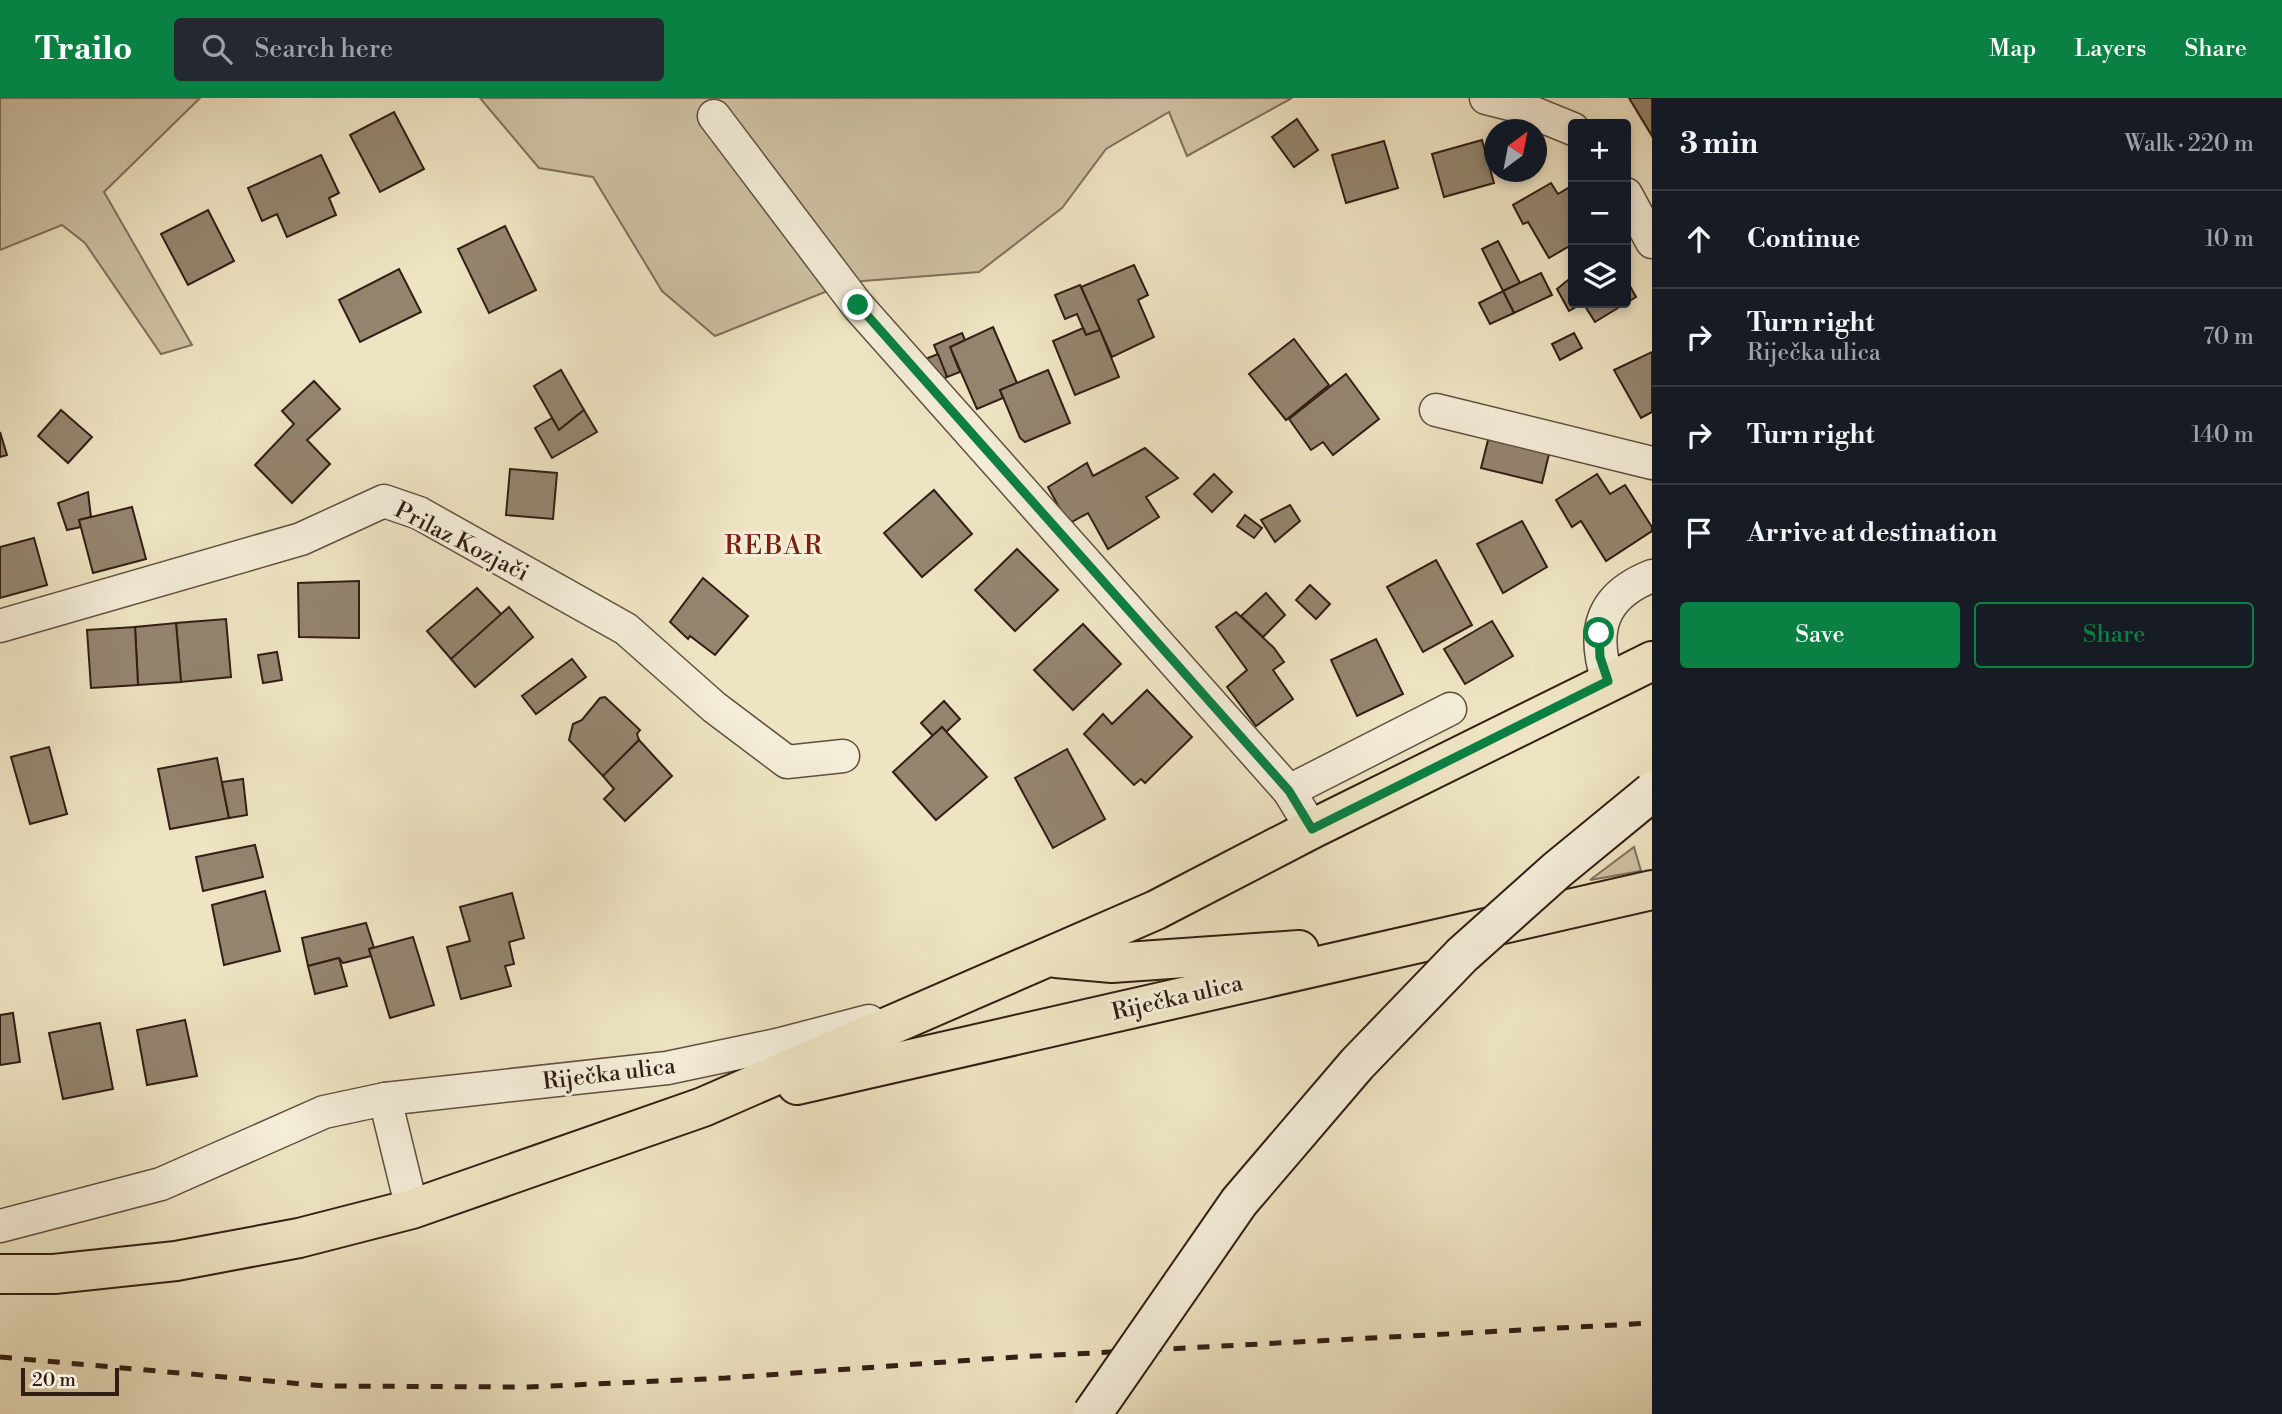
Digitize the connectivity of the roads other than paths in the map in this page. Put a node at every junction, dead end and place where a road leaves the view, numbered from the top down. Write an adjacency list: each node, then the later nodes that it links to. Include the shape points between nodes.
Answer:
1 (1486, 98): 3 (street)
2 (714, 117): 14 (street, via 858,305)
3 (1568, 126)
4 (1631, 203): 5 (street)
5 (1652, 242)
6 (1436, 410): 7 (street)
7 (1652, 463)
8 (1652, 576): 11 (street, via 1630,585 1606,614 1599,633)
9 (0, 626): 13 (street, Prilaz Kozjači, via 301,539 384,501 419,513 626,629 714,707 787,762)
10 (1652, 661): 11 (main road, Riječka ulica)
11 (1608, 681): 16 (main road, Riječka ulica)
12 (1450, 709): 14 (street)
13 (843, 756)
14 (1289, 791): 16 (street)
15 (1652, 792): 26 (street, bridge, via 1462,955 1357,1064 1239,1202)
16 (1312, 829): 19 (main road, Riječka ulica)
17 (1652, 890): 18 (main road, Riječka ulica)
18 (1413, 943): 19 (main road, via 1112,963); 22 (main road, Riječka ulica)
19 (1052, 958): 20 (main road, Riječka ulica)
20 (952, 999): 21 (street, Riječka ulica, via 777,1045 667,1068); 22 (main road, Riječka ulica)
21 (386, 1099): 23 (street); 24 (street, Riječka ulica, via 324,1112 161,1184)
22 (703, 1107): 23 (main road, Riječka ulica)
23 (412, 1209): 25 (main road, Riječka ulica, via 299,1238 176,1261 54,1274)
24 (0, 1226)
25 (0, 1274)
26 (1092, 1414)

